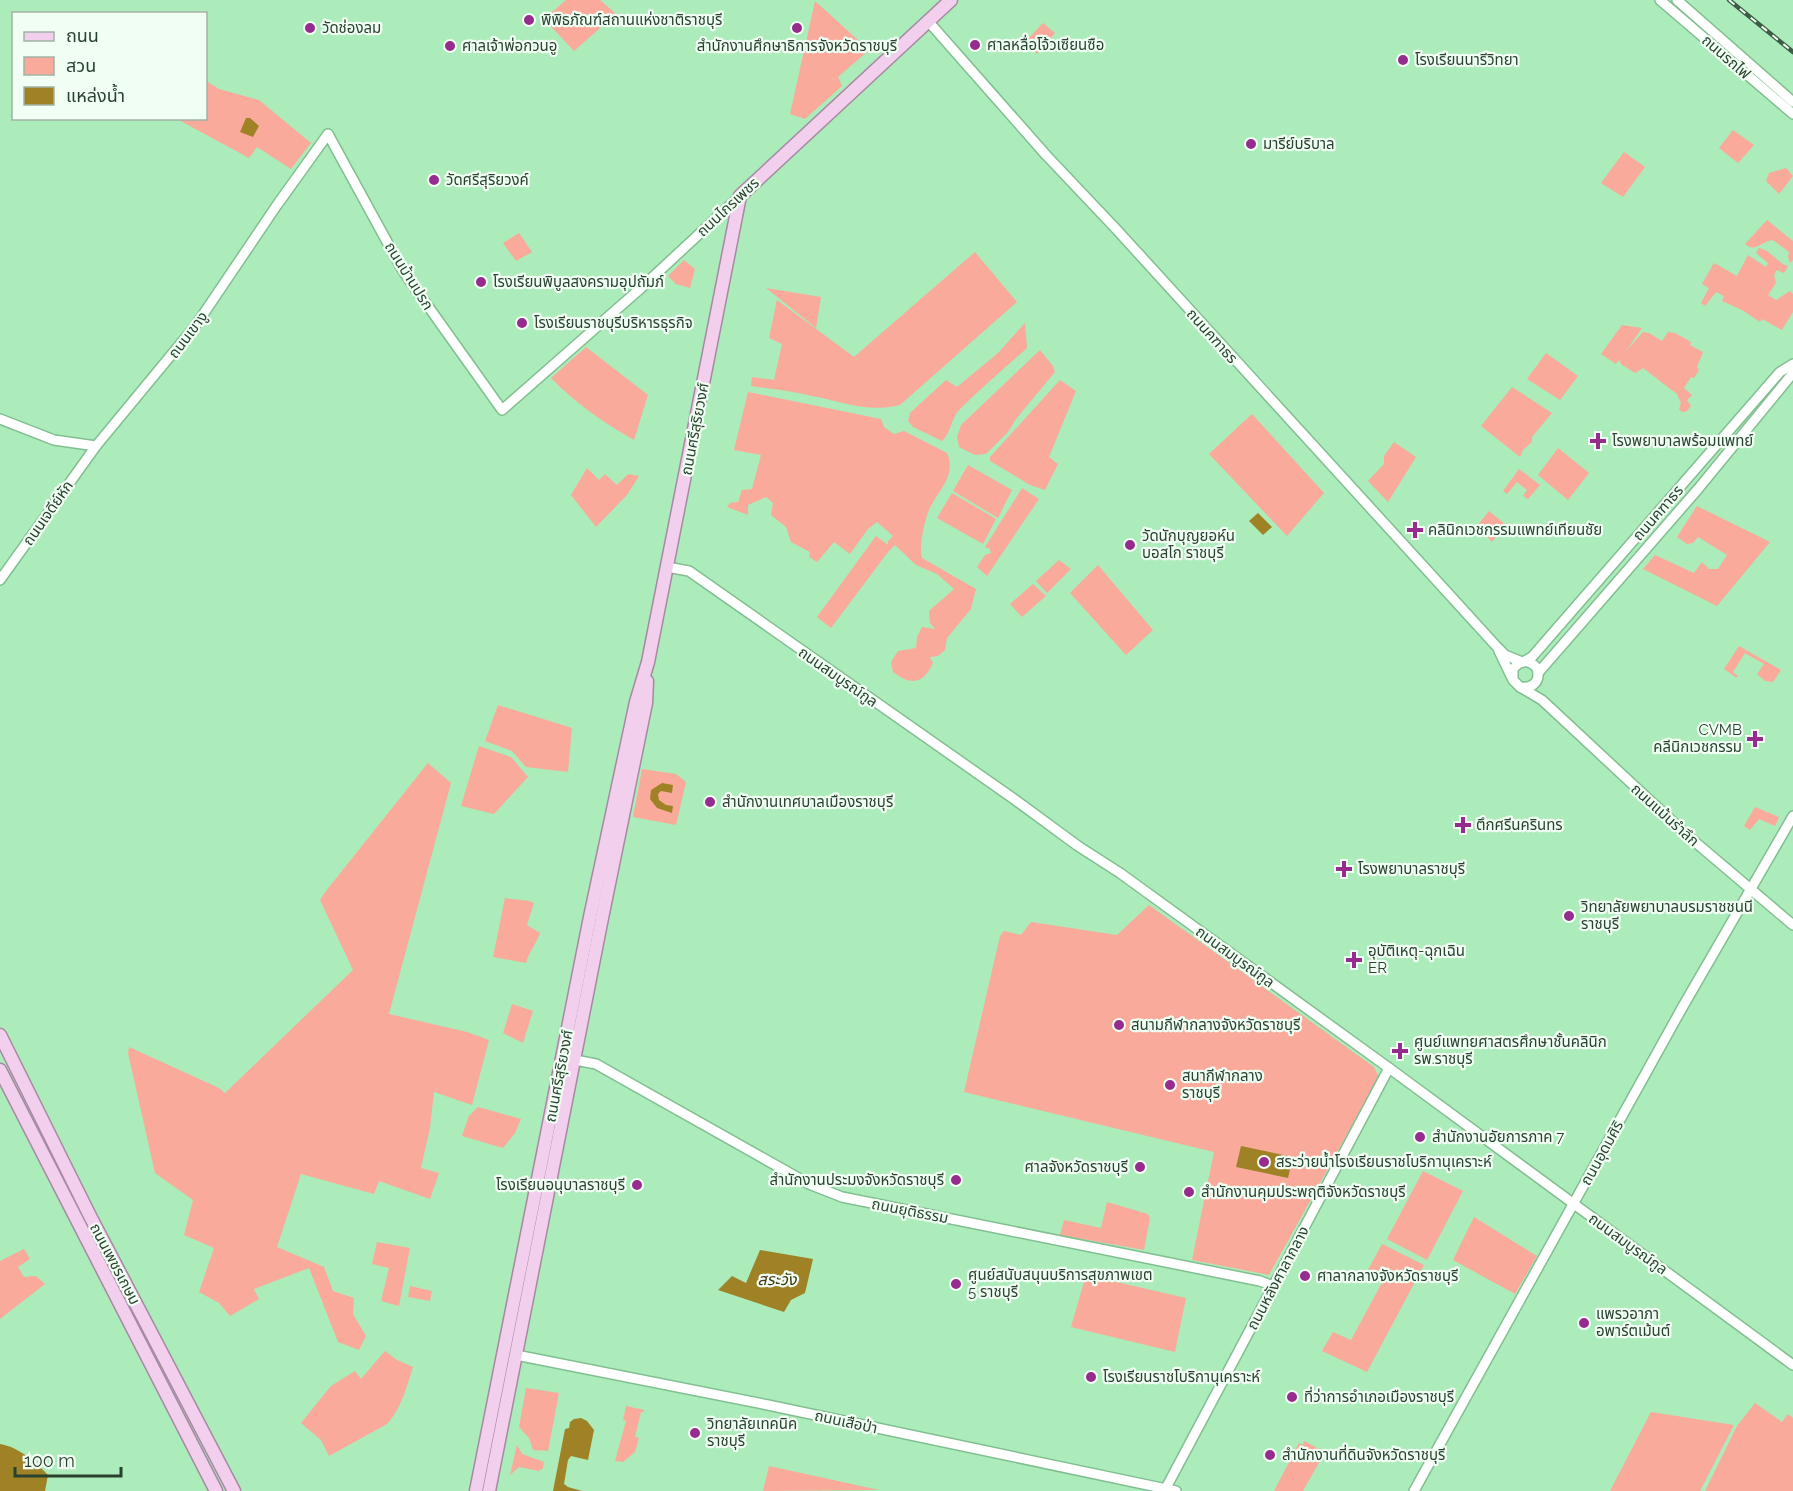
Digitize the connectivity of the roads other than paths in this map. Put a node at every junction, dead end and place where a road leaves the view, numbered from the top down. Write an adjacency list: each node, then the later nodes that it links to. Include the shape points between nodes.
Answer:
1 (951, 0): 4 (main road, ถนนไกรเพชร)
2 (1660, 0): 6 (street, ถนนรถไฟ)
3 (1677, 0): 5 (street, ถนนรถไฟ)
4 (928, 21): 8 (main road, ถนนไกรเพชร); 17 (street, ถนนคฑาธร)
5 (1793, 102)
6 (1793, 114)
7 (328, 134): 12 (street, ถนนบ้านปรก, via 404,271); 14 (street, ถนนเขางู, via 196,325)
8 (740, 196): 12 (street, ถนนไกรเพชร); 15 (main road, ถนนศรีสุริยวงศ์)
9 (1793, 364): 10 (street, ถนนคฑาธร)
10 (1780, 372): 11 (street); 19 (street, ถนนคฑาธร, via 1535,653)
11 (1792, 376): 20 (street, ถนนคฑาธร)
12 (502, 410)
13 (0, 419): 14 (street, via 54,440)
14 (96, 446): 16 (street, ถนนเจดีย์หัก)
15 (668, 567): 18 (main road, ถนนศรีสุริยวงศ์); 29 (street, ถนนสมบูรณ์กูล, via 688,572 1120,873)
16 (0, 580)
17 (1498, 648): 19 (street, ถนนคฑาธร); 21 (street, ถนนคฑาธร)
18 (648, 662): 28 (main road, ถนนศรีสุริยวงศ์, via 646,703); 34 (main road, ถนนศรีสุริยวงศ์, via 590,917)
19 (1522, 662): 20 (street, via 1533,664); 21 (street, via 1513,669)
20 (1538, 675): 22 (street, via 1532,686); 23 (street)
21 (1513, 680): 22 (street)
22 (1520, 687): 23 (street, ถนนแม้นรำลึก)
23 (1542, 699): 25 (street, ถนนแม้นรำลึก)
24 (1793, 816): 25 (street, ถนนอุดมศิริ)
25 (1750, 889): 26 (street, ถนนแม้นรำลึก); 31 (street, ถนนอุดมศิริ)
26 (1793, 925)
27 (0, 1035): 32 (main road, ถนนเพชรเกษม)
28 (575, 1060): 34 (main road, ถนนศรีสุริยวงศ์); 35 (street, ถนนยุติธรรม, via 596,1064 809,1184 842,1197)
29 (1389, 1068): 31 (street, ถนนสมบูรณ์กูล); 35 (street, ถนนหลังศาลากลาง)
30 (0, 1070): 33 (main road, ถนนเพชรเกษม)
31 (1573, 1205): 37 (street, ถนนสมบูรณ์กูล); 43 (street, ถนนอุดมศิริ)
32 (96, 1226): 33 (main road); 40 (main road, ถนนเพชรเกษม)
33 (83, 1233): 39 (main road, ถนนเพชรเกษม)
34 (526, 1268): 36 (main road, ถนนศรีสุริยวงศ์)
35 (1273, 1286): 38 (street, ถนนหลังศาลากลาง)
36 (510, 1354): 38 (street, ถนนเสือป่า); 41 (main road, ถนนศรีสุริยวงศ์); 42 (main road, ถนนศรีสุริยวงศ์)
37 (1793, 1365)
38 (1171, 1490)
39 (216, 1491)
40 (234, 1491)
41 (476, 1491)
42 (489, 1491)
43 (1414, 1491)

